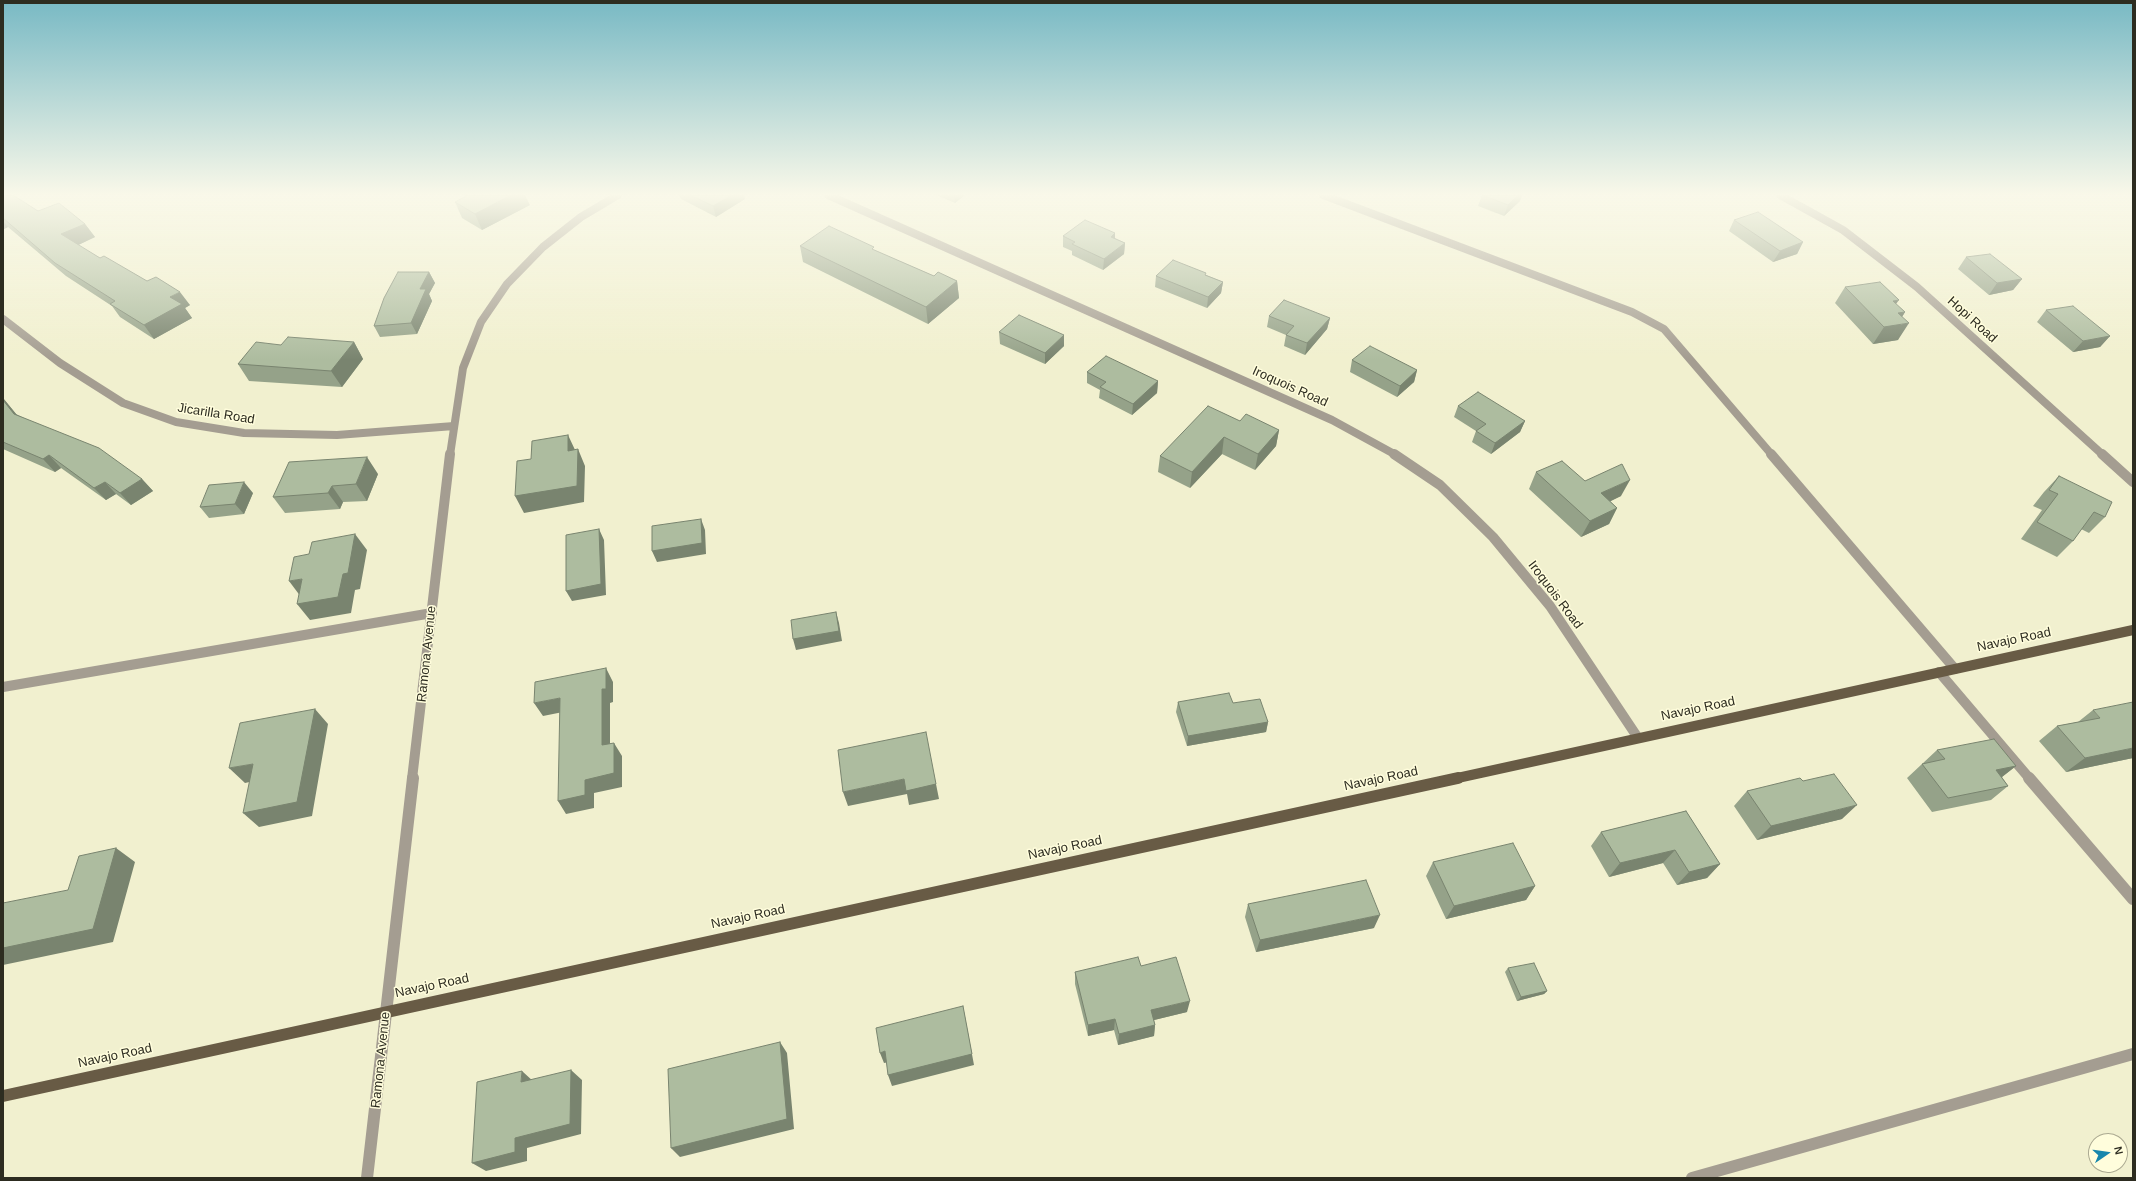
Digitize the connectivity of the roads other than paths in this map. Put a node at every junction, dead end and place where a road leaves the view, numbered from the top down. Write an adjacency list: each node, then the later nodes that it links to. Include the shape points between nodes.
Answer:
1 (540, 250): 6 (street, Ramona Avenue, via 507,284 481,322 463,368)
2 (951, 250): 13 (street, Iroquois Road, via 1332,420 1388,450 1440,485 1493,537 1550,606)
3 (1468, 250): 10 (street, via 1632,312 1664,329)
4 (1869, 250): 7 (street, Hopi Road, via 1917,287)
5 (3, 319): 6 (street, Jicarilla Road, via 60,363 123,403 176,422 244,433 337,435)
6 (454, 426): 8 (street, Ramona Avenue)
7 (2133, 482)
8 (432, 613): 12 (street); 15 (street, Ramona Avenue)
9 (2133, 630): 10 (main road, Navajo Road)
10 (1955, 669): 11 (main road, Navajo Road)
11 (1939, 672): 13 (main road, Navajo Road); 14 (street)
12 (3, 687)
13 (1638, 738): 15 (main road, Navajo Road)
14 (2133, 899)
15 (386, 1012): 17 (main road, Navajo Road); 18 (street, Ramona Avenue)
16 (2133, 1054): 19 (street)
17 (3, 1096)
18 (367, 1178)
19 (1692, 1178)

